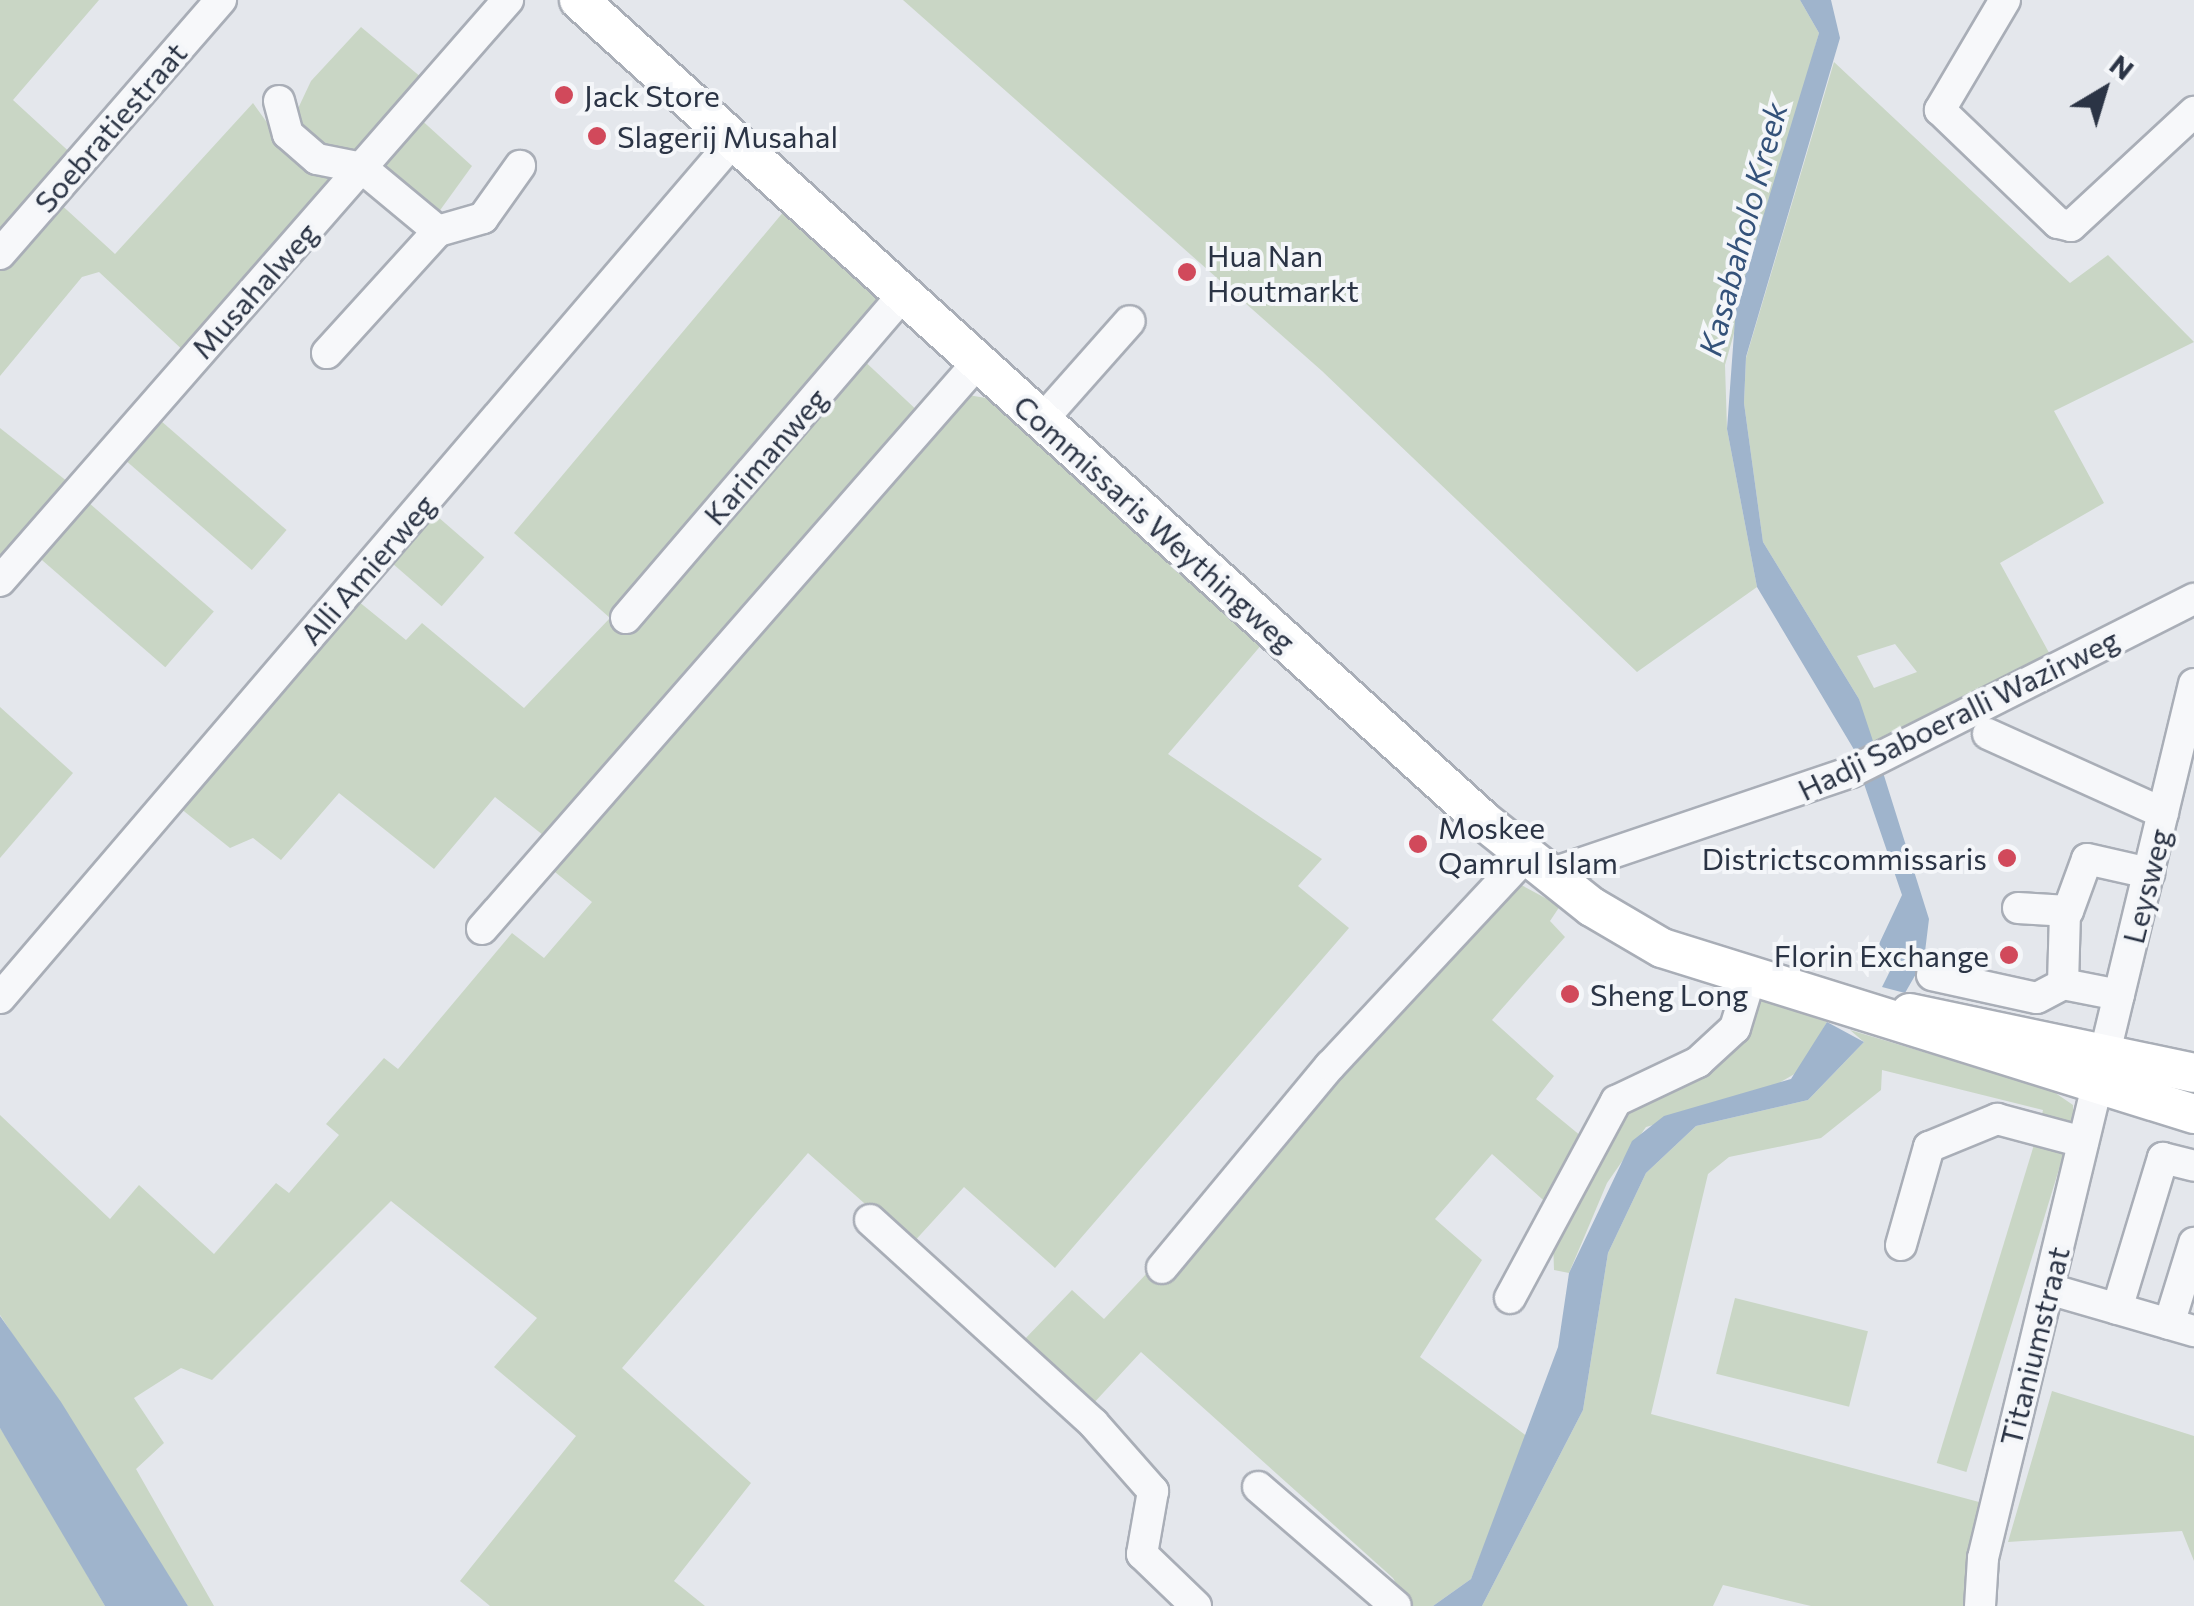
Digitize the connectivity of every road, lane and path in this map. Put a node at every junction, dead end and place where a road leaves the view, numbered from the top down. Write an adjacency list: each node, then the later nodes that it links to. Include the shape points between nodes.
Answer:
1 (220, 0): 11 (street, Soebratiestraat)
2 (508, 0): 9 (street, Musahalweg)
3 (578, 0): 7 (main road, Commissaris Weythingweg)
4 (2005, 0): 6 (street, via 1940,110 2058,223 2071,226)
5 (279, 101): 9 (street, via 288,134 317,159)
6 (2194, 112)
7 (734, 140): 12 (main road, Commissaris Weythingweg); 32 (street, Alli Amierweg)
8 (520, 166): 10 (street, via 483,218)
9 (362, 168): 10 (street); 17 (street, Musahalweg)
10 (438, 231): 14 (street)
11 (0, 254)
12 (904, 294): 15 (main road, Commissaris Weythingweg); 19 (street, Karimanweg)
13 (1130, 321): 16 (street)
14 (327, 353)
15 (978, 362): 16 (main road, Commissaris Weythingweg); 27 (street)
16 (1042, 420): 23 (main road, Commissaris Weythingweg)
17 (0, 581)
18 (2194, 598): 23 (street, Hadji Saboeralli Wazirweg, via 1851,772)
19 (626, 618)
20 (2194, 684): 22 (street, Leysweg)
21 (1988, 734): 22 (street)
22 (2163, 813): 24 (street, Leysweg)
23 (1536, 866): 29 (main road, Commissaris Weythingweg, via 1662,948); 42 (street, via 1330,1066)
24 (2149, 873): 26 (street, via 2087,859); 31 (street, Leysweg)
25 (2018, 908): 26 (street)
26 (2065, 913): 30 (street)
27 (482, 928)
28 (1932, 975): 30 (street, via 2037,998)
29 (1760, 982): 33 (main road); 35 (main road); 44 (street, via 1734,1028 1698,1062 1616,1101)
30 (2063, 984): 31 (street)
31 (2119, 995): 33 (street, Leysweg)
32 (0, 998)
33 (2106, 1048): 34 (main road); 35 (street, Leysweg)
34 (2194, 1073)
35 (2096, 1087): 36 (main road); 37 (street, Titaniumstraat)
36 (2194, 1114)
37 (2082, 1142): 41 (street, via 1997,1119 1928,1147); 43 (street, Titaniumstraat)
38 (2194, 1166): 45 (street, via 2163,1158)
39 (870, 1220): 48 (street, via 1093,1423 1153,1491 1142,1554)
40 (2194, 1244): 46 (street)
41 (1901, 1245)
42 (1162, 1268)
43 (2048, 1289): 45 (street); 50 (street, Titaniumstraat, via 1983,1558)
44 (1510, 1298)
45 (2117, 1309): 46 (street)
46 (2182, 1327)
47 (1258, 1488): 49 (street)
48 (1196, 1606)
49 (1396, 1606)
50 (1980, 1606)

